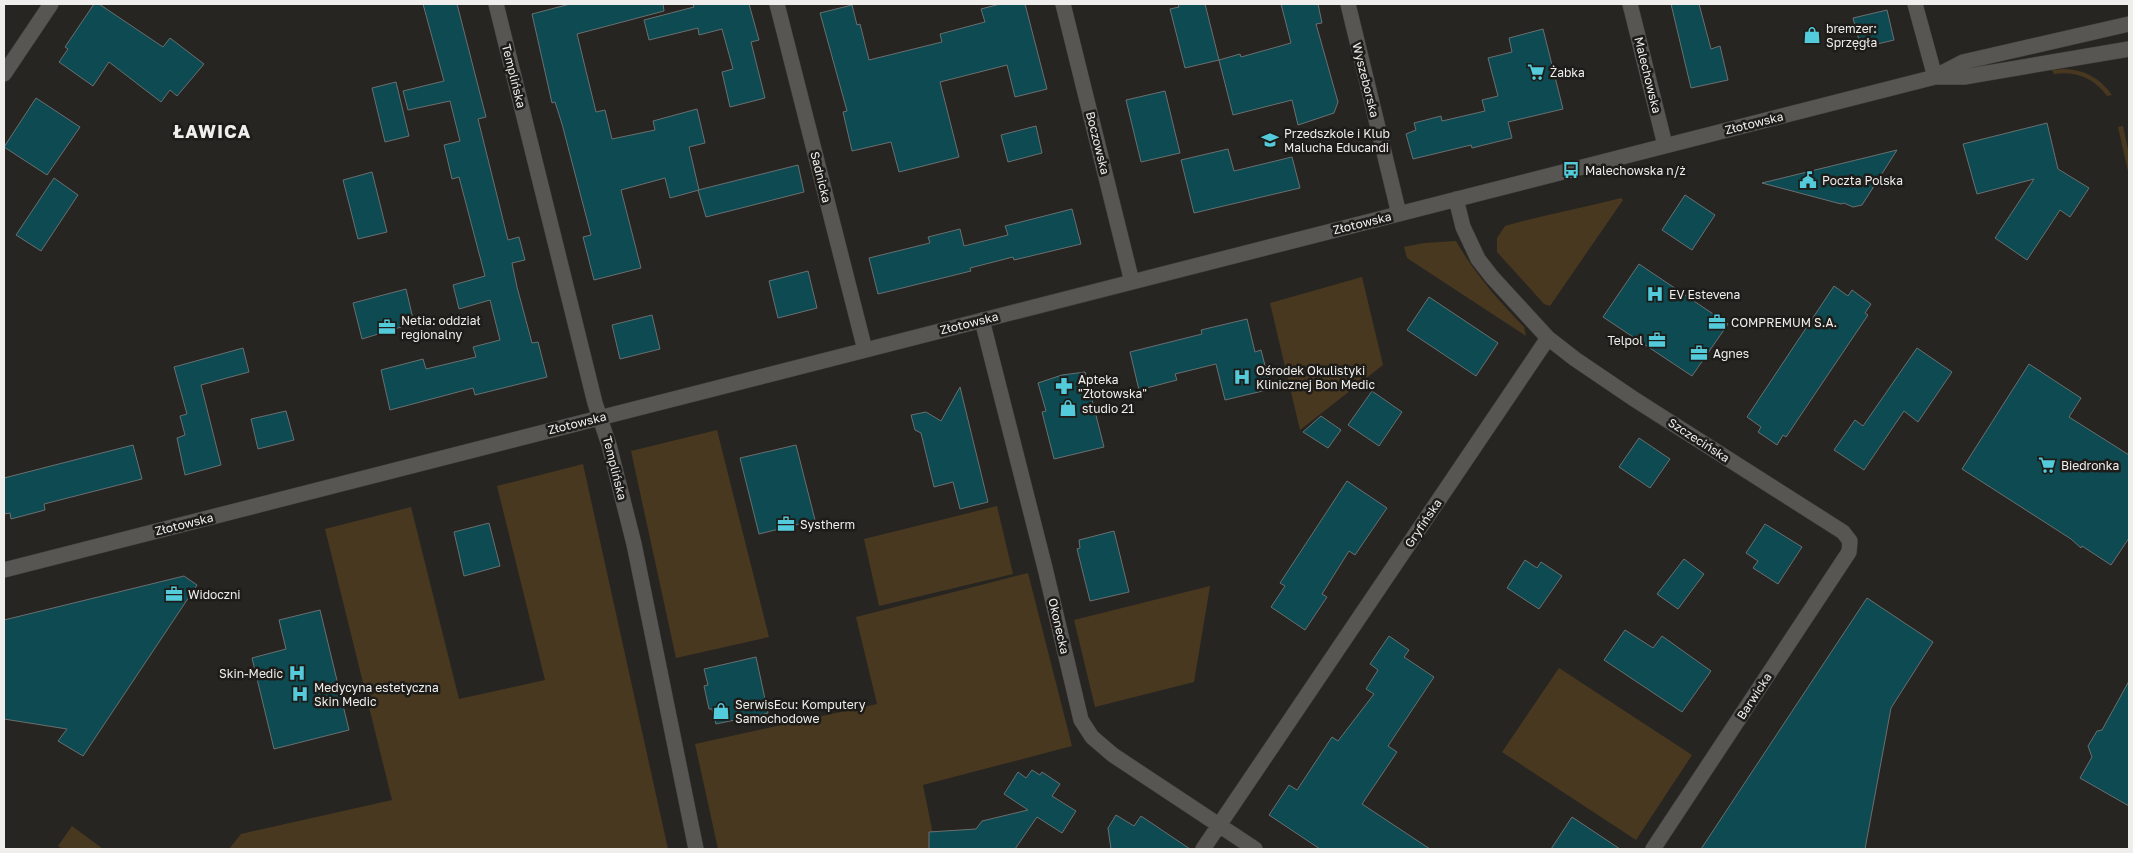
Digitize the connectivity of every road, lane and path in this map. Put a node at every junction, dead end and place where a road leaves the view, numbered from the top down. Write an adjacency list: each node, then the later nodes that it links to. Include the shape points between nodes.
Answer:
1 (51, 4): 10 (street)
2 (496, 4): 19 (street, Templińska)
3 (777, 4): 18 (street, Sadnicka)
4 (1063, 4): 15 (street, Boczowska)
5 (1348, 4): 14 (street, Wyszeborska)
6 (1630, 4): 12 (street, Malechowska)
7 (1915, 4): 11 (street)
8 (2126, 24): 9 (street); 11 (street, Złotowska, via 1963,62)
9 (2129, 51): 11 (street, Złotowska, via 1964,77)
10 (4, 74)
11 (1935, 77): 12 (street, Złotowska)
12 (1665, 145): 13 (street, Złotowska)
13 (1456, 199): 14 (street, Złotowska); 17 (street, via 1463,227 1478,259)
14 (1399, 214): 15 (street, Złotowska)
15 (1132, 282): 16 (street, Złotowska)
16 (982, 320): 18 (street, Złotowska); 22 (street, Okonecka, via 1081,720 1092,737 1113,755)
17 (1548, 338): 20 (street, Szczecińska, via 1634,399 1843,532); 22 (street, Gryfińska)
18 (864, 350): 19 (street, Złotowska)
19 (601, 417): 21 (street, Złotowska); 23 (street, Templińska, via 634,544)
20 (1850, 541): 26 (street, Barwicka, via 1849,552)
21 (4, 570)
22 (1219, 825): 24 (street, Gryfińska); 25 (street, Okonecka)
23 (696, 849)
24 (1203, 849)
25 (1255, 849)
26 (1654, 849)

